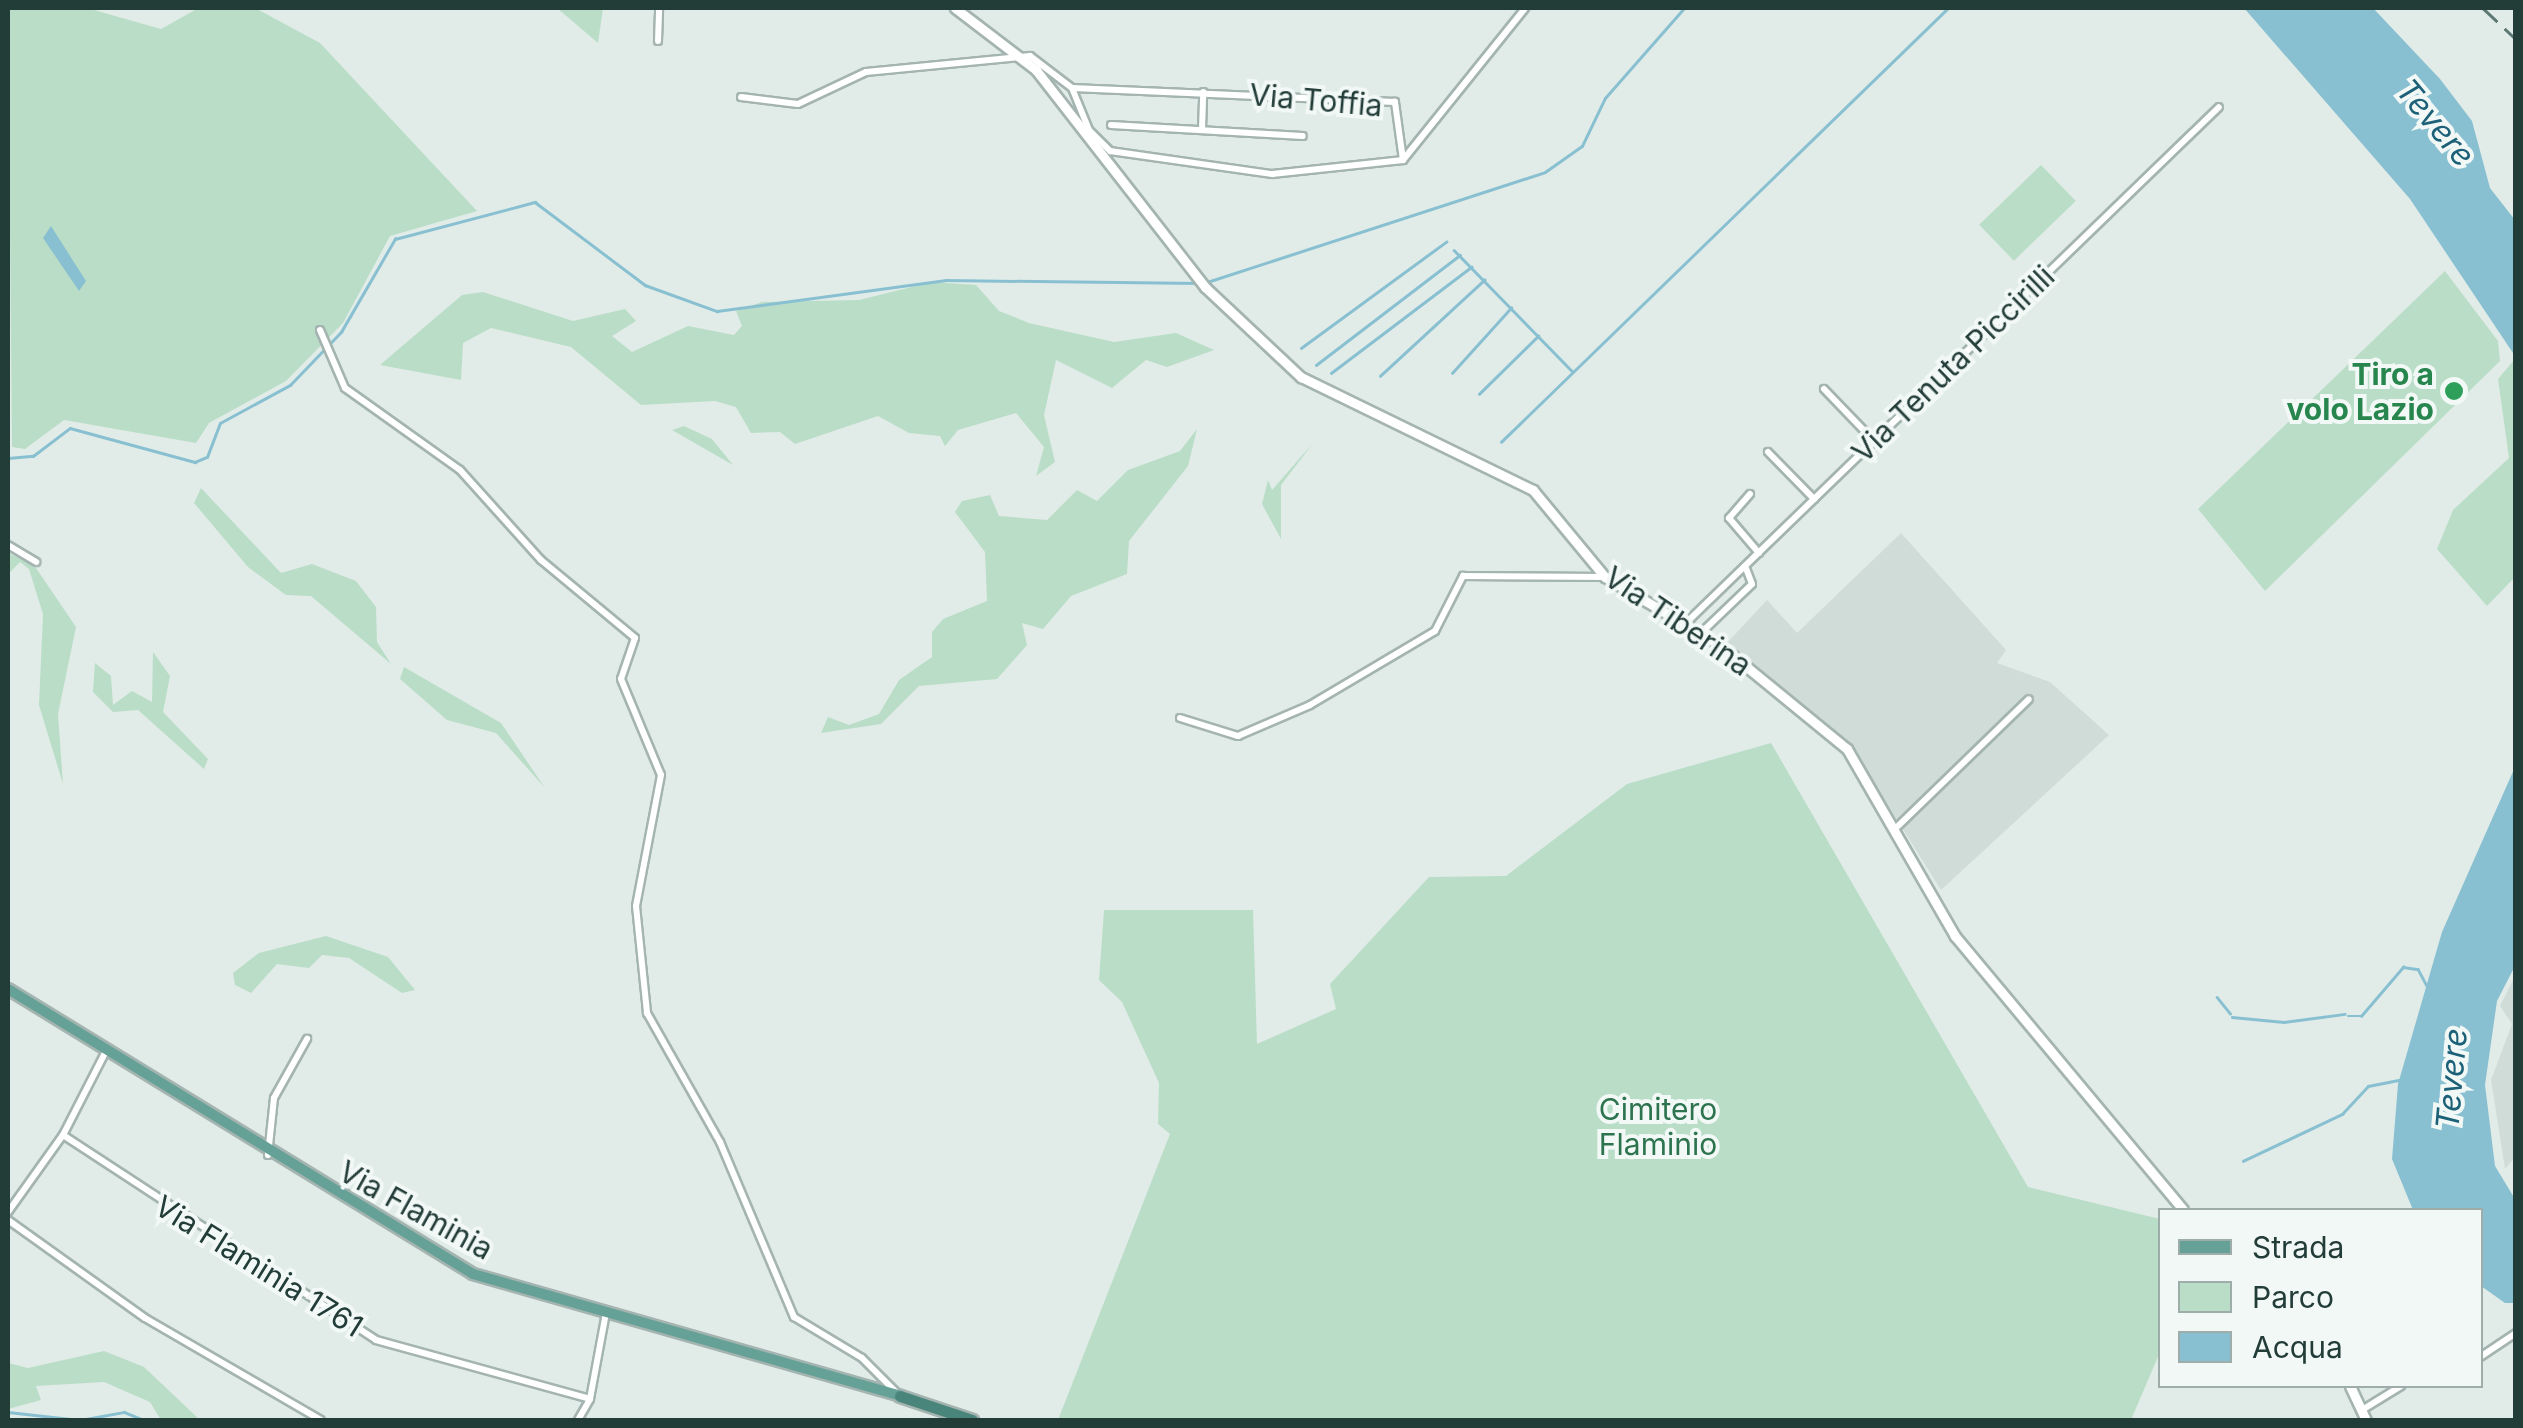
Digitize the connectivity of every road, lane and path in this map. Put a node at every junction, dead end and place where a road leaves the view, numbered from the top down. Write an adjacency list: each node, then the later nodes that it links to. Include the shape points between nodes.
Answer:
1 (659, 8): 4 (street)
2 (955, 8): 5 (main road, Via Tiberina)
3 (1525, 8): 14 (street)
4 (658, 41)
5 (1024, 61): 6 (street, via 1032,57); 8 (street, via 866,72 798,104); 13 (main road, Via Tiberina)
6 (1072, 88): 7 (street, Via Toffia); 13 (street, via 1089,130)
7 (1203, 92): 11 (street); 14 (street, Via Toffia, via 1394,102)
8 (741, 97)
9 (2219, 107): 17 (street, Via Tenuta Piccirilli)
10 (1112, 125): 11 (street)
11 (1202, 130): 12 (street)
12 (1303, 136)
13 (1110, 158): 14 (street, Via Toffia, via 1280,174); 25 (main road, Via Tiberina, via 1112,175 1205,287 1324,392 1440,438 1533,490)
14 (1403, 160)
15 (322, 333): 44 (street, via 334,346 345,388 460,470 541,560 635,638 620,679 661,775 636,906 648,1013 720,1142 794,1317 862,1358)
16 (1824, 390): 17 (street)
17 (1874, 441): 20 (street, Via Tenuta Piccirilli)
18 (1768, 452): 20 (street)
19 (1750, 494): 22 (street, via 1729,520)
20 (1814, 500): 22 (street, Via Tenuta Piccirilli)
21 (8, 545): 23 (street)
22 (1759, 553): 24 (street, Via Tenuta Piccirilli)
23 (36, 562)
24 (1745, 566): 26 (street, Via Tenuta Piccirilli); 27 (street, via 1752,584)
25 (1605, 577): 26 (main road, Via Tiberina); 29 (street, via 1463,576 1434,631 1310,704 1238,736 1195,730)
26 (1687, 622): 27 (main road, Via Tiberina)
27 (1702, 632): 30 (main road, Via Tiberina, via 1847,749)
28 (2029, 699): 30 (street)
29 (1180, 718)
30 (1898, 826): 36 (main road, Via Tiberina, via 1962,945)
31 (8, 988): 33 (main road, Via Flaminia)
32 (307, 1039): 35 (street, via 274,1098)
33 (106, 1051): 34 (street); 35 (main road, Via Flaminia)
34 (64, 1135): 37 (street); 45 (street, Via Flaminia 1761, via 376,1340)
35 (268, 1155): 39 (main road, Via Flaminia, via 473,1274)
36 (2181, 1208)
37 (8, 1212)
38 (8, 1220): 47 (street, via 145,1318)
39 (607, 1310): 44 (main road, Via Flaminia); 45 (street)
40 (2516, 1333): 41 (street)
41 (2483, 1355)
42 (2351, 1388): 46 (main road)
43 (2398, 1388): 46 (street)
44 (900, 1396): 49 (highway, Via Flaminia); 50 (highway, Via Flaminia)
45 (590, 1399): 48 (street)
46 (2364, 1415)
47 (321, 1420)
48 (578, 1420)
49 (958, 1420)
50 (972, 1420)

